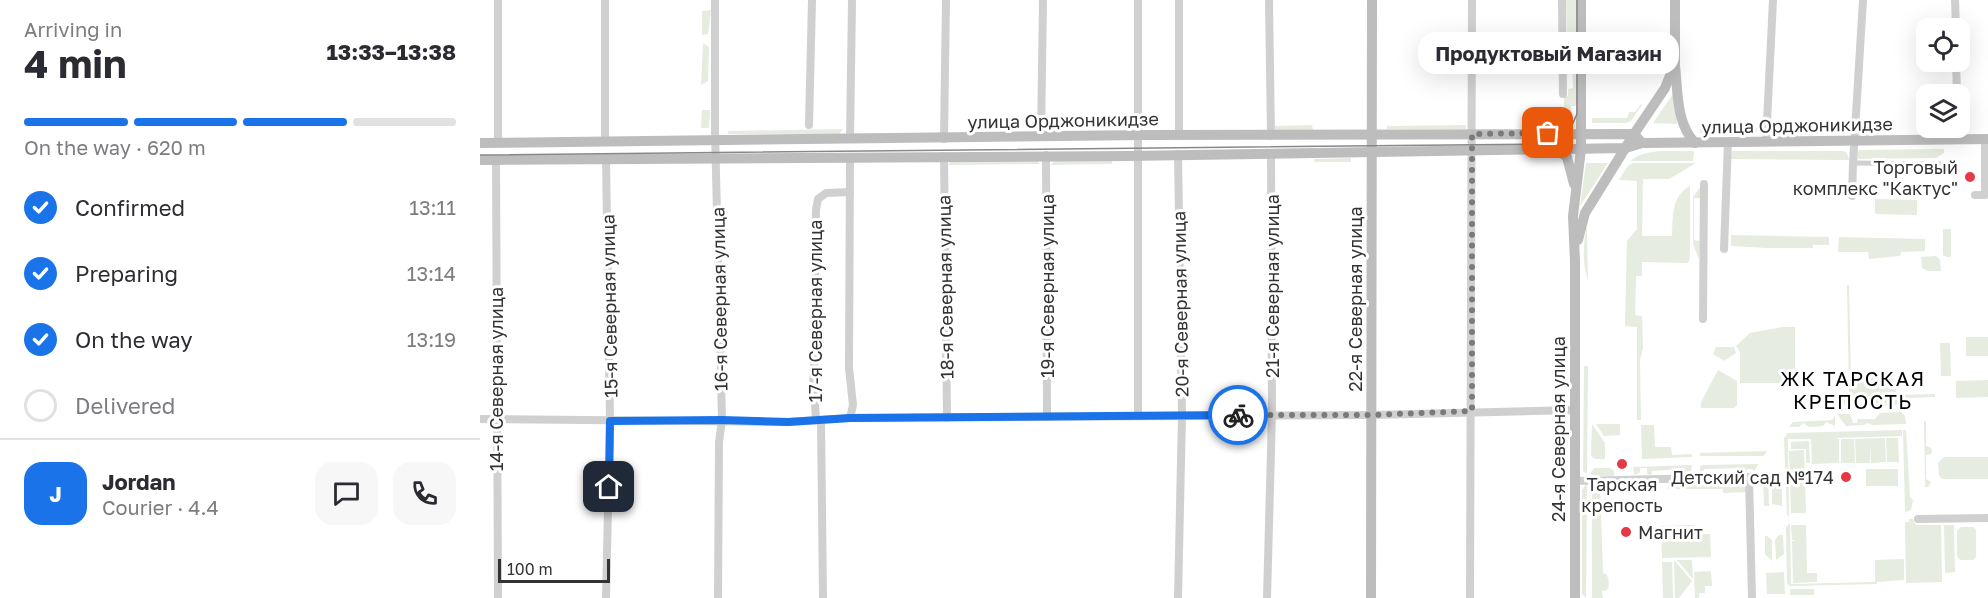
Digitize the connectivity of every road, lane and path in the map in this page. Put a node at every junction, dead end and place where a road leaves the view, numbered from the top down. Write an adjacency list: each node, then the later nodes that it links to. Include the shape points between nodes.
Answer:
1 (498, 0): 39 (street)
2 (605, 0): 36 (street)
3 (715, 0): 31 (street, 16-я Северная улица)
4 (812, 0): 22 (street)
5 (852, 0): 32 (street)
6 (946, 0): 33 (street)
7 (1042, 0): 30 (street)
8 (1138, 0): 26 (street)
9 (1179, 0): 27 (street)
10 (1269, 0): 29 (street)
11 (1372, 0): 28 (main road, 22-я Северная улица)
12 (1472, 0): 23 (street)
13 (1562, 0): 21 (street)
14 (1581, 0): 24 (main road, 24-я Северная улица)
15 (1675, 0): 20 (main road)
16 (1773, 0): 41 (street)
17 (1863, 0): 37 (street)
18 (1955, 0): 19 (street)
19 (1956, 18)
20 (1675, 63): 25 (main road, 24-я Северная улица, via 1665,88); 43 (main road, via 1682,121)
21 (1563, 94)
22 (809, 125)
23 (1472, 134): 24 (main road, улица Орджоникидзе); 28 (main road, улица Орджоникидзе); 47 (street)
24 (1581, 134): 25 (main road, улица Орджоникидзе); 46 (main road, 24-я Северная улица)
25 (1634, 134): 42 (main road); 44 (main road, 24-я Северная улица)
26 (1138, 135): 27 (main road, улица Орджоникидзе); 30 (main road, улица Орджоникидзе); 52 (street)
27 (1179, 135): 29 (main road, улица Орджоникидзе)
28 (1371, 135): 29 (main road, улица Орджоникидзе); 48 (main road, 22-я Северная улица)
29 (1271, 136)
30 (1041, 137): 33 (main road, улица Орджоникидзе)
31 (715, 139): 32 (main road, улица Орджоникидзе); 36 (main road, улица Орджоникидзе); 56 (street, 16-я Северная улица)
32 (850, 139): 33 (main road, улица Орджоникидзе)
33 (944, 139)
34 (1958, 139): 35 (main road, улица Орджоникидзе); 37 (main road, улица Орджоникидзе)
35 (1986, 139): 64 (street, via 1985,195)
36 (605, 141): 39 (main road, улица Орджоникидзе)
37 (1856, 141): 41 (main road, улица Орджоникидзе); 59 (street)
38 (480, 142): 39 (main road, улица Орджоникидзе)
39 (498, 142)
40 (1728, 142): 41 (main road, улица Орджоникидзе); 43 (main road, улица Орджоникидзе); 66 (street)
41 (1766, 142)
42 (1642, 143): 43 (main road, улица Орджоникидзе); 44 (main road, улица Орджоникидзе)
43 (1695, 143)
44 (1626, 148): 46 (main road, улица Орджоникидзе); 67 (main road, 24-я Северная улица, via 1585,213)
45 (1556, 149): 46 (main road, улица Орджоникидзе); 47 (main road, улица Орджоникидзе); 62 (main road, via 1570,162)
46 (1581, 149): 62 (main road, 24-я Северная улица)
47 (1472, 151): 48 (main road, улица Орджоникидзе); 70 (street)
48 (1371, 152): 49 (main road, улица Орджоникидзе); 73 (main road, 22-я Северная улица)
49 (1271, 153): 50 (main road, улица Орджоникидзе); 71 (street, 21-я Северная улица)
50 (1178, 154): 52 (main road, улица Орджоникидзе); 72 (street, 20-я Северная улица)
51 (1046, 155): 52 (main road, улица Орджоникидзе); 53 (main road, улица Орджоникидзе); 75 (street, 19-я Северная улица)
52 (1138, 155): 74 (street)
53 (944, 156): 54 (main road, улица Орджоникидзе); 77 (street, 18-я Северная улица)
54 (850, 157): 56 (main road, улица Орджоникидзе); 63 (street, 17-я Северная улица)
55 (606, 158): 56 (main road, улица Орджоникидзе); 58 (main road, улица Орджоникидзе); 82 (street, 15-я Северная улица)
56 (716, 159): 80 (street, 16-я Северная улица)
57 (480, 160): 58 (main road, улица Орджоникидзе)
58 (496, 160): 79 (street, 14-я Северная улица)
59 (1852, 163): 60 (street); 65 (street)
60 (1946, 164)
61 (1704, 184): 68 (street)
62 (1575, 190): 67 (main road, 24-я Северная улица)
63 (850, 192): 76 (street, 17-я Северная улица); 81 (street, 17-я Северная улица, via 826,193 818,199 816,210 813,373)
64 (1975, 195)
65 (1852, 196)
66 (1724, 249)
67 (1575, 261): 69 (main road, 24-я Северная улица)
68 (1703, 319)
69 (1575, 410): 70 (street); 83 (main road, 24-я Северная улица)
70 (1472, 411): 73 (street); 93 (street)
71 (1272, 414): 72 (street); 73 (street); 91 (street, 21-я Северная улица)
72 (1182, 415): 74 (street); 90 (street, 20-я Северная улица)
73 (1371, 415): 92 (main road, 22-я Северная улица)
74 (1138, 416): 75 (street)
75 (1047, 417): 77 (street)
76 (850, 418): 77 (street); 81 (street)
77 (948, 418)
78 (480, 419): 79 (street)
79 (496, 419): 82 (street); 86 (street, 14-я Северная улица)
80 (722, 420): 81 (street); 82 (street); 88 (street, 16-я Северная улица)
81 (818, 420): 89 (street, 17-я Северная улица)
82 (610, 421): 87 (street, 15-я Северная улица)
83 (1575, 481): 94 (main road, 24-я Северная улица); 95 (street, via 1749,477)
84 (1988, 518): 85 (street)
85 (1917, 519)
86 (498, 598)
87 (606, 598)
88 (718, 598)
89 (823, 598)
90 (1178, 598)
91 (1267, 598)
92 (1371, 598)
93 (1470, 598)
94 (1575, 598)
95 (1752, 598)

